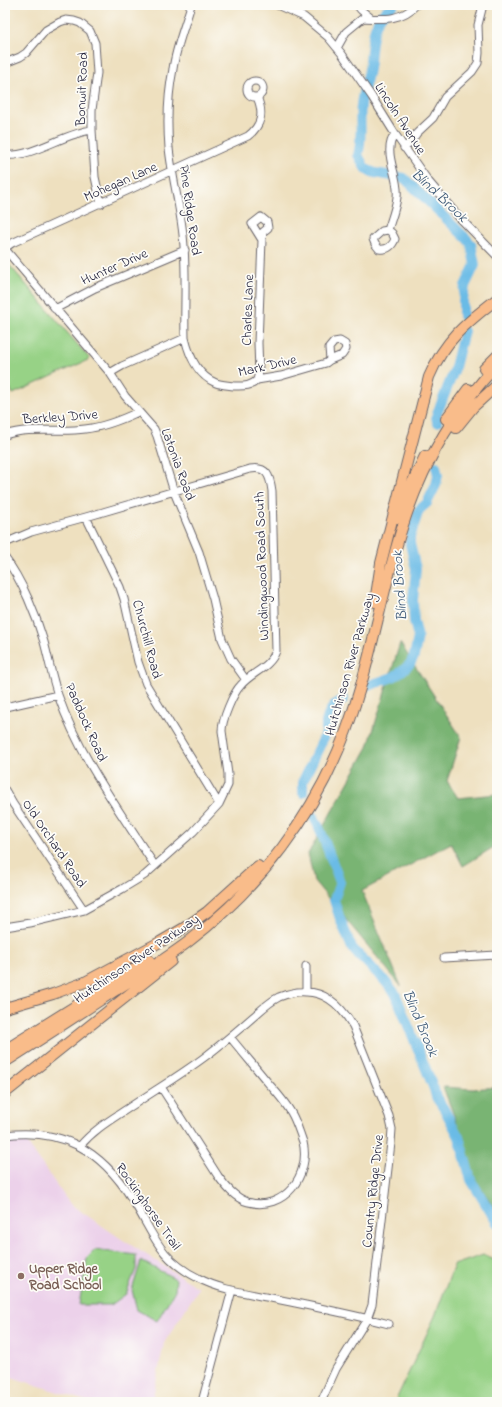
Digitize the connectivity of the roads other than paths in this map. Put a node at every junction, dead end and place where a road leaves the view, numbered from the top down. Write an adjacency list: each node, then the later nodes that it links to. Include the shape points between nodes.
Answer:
1 (191, 5): 14 (street, Pine Ridge Road, via 172,69 168,121)
2 (277, 5): 7 (street, Lincoln Avenue, via 304,17)
3 (357, 5): 6 (street)
4 (416, 5): 6 (street, via 399,17)
5 (483, 5): 12 (street, via 478,25 478,63 445,97 433,118)
6 (371, 18): 7 (street, via 363,18 357,22 346,32)
7 (337, 48): 11 (street, Lincoln Avenue)
8 (5, 63): 10 (street, Bonwit Road, via 26,53 46,30 60,22 74,21 85,26 94,37 95,43 97,73)
9 (257, 97): 14 (street, Mohegan Lane, via 262,111 259,125 254,131 235,143)
10 (92, 130): 13 (street, via 17,155); 15 (street, Bonwit Road, via 95,177)
11 (395, 134): 12 (street, Lincoln Avenue); 16 (street, via 390,140 390,150 397,197)
12 (404, 148): 20 (street, Lincoln Avenue, via 428,182)
13 (5, 155)
14 (172, 171): 15 (street, Mohegan Lane); 19 (street, Pine Ridge Road)
15 (101, 204): 18 (street, Mohegan Lane)
16 (388, 230)
17 (262, 240): 28 (street, Charles Lane)
18 (5, 248): 22 (street, Latonia Road)
19 (185, 250): 22 (street, Hunter Drive, via 95,288); 23 (street, Pine Ridge Road)
20 (497, 256)
21 (497, 299): 37 (highway, via 464,325 450,340 435,364 425,391 380,563)
22 (55, 309): 27 (street, Latonia Road)
23 (185, 338): 27 (street); 28 (street, Mark Drive, via 193,360 207,377 215,382 243,386)
24 (497, 356): 37 (highway, Hutchinson River Parkway, via 454,407 423,458 396,522)
25 (330, 360): 28 (street, Mark Drive, via 280,376)
26 (497, 365): 33 (highway, Hutchinson River Parkway, via 472,394 445,434)
27 (110, 373): 30 (street, Latonia Road)
28 (257, 380)
29 (497, 385): 33 (highway, via 464,417 439,452)
30 (138, 412): 31 (street, Berkley Drive, via 111,424 85,430 30,430); 32 (street, Latonia Road, via 148,421 157,436)
31 (5, 435)
32 (174, 492): 34 (street, Windingwood Road South); 38 (street, Latonia Road, via 199,552 222,639 231,659); 38 (street, Windingwood Road South, via 258,468 270,477 276,651 267,665)
33 (414, 496): 45 (highway, Hutchinson River Parkway, via 395,551 358,695 338,751 316,796 295,830)
34 (86, 517): 35 (street, Windingwood Road South, via 30,532); 42 (street, Churchill Road, via 120,587 138,662 146,684)
35 (5, 544)
36 (5, 558): 39 (street, Paddock Road, via 26,593 44,641)
37 (375, 602): 44 (highway, Hutchinson River Parkway, via 351,694 331,750 301,807)
38 (246, 680): 42 (street, via 240,685 222,724 229,780)
39 (58, 695): 40 (street); 43 (street, Paddock Road, via 93,770)
40 (5, 707)
41 (5, 790): 46 (street, Old Orchard Road)
42 (219, 804): 43 (street, via 193,832)
43 (155, 866): 46 (street, via 145,875)
44 (258, 866): 52 (highway, via 188,926 103,974 79,985); 54 (highway, Hutchinson River Parkway, via 224,902 175,943)
45 (238, 898): 55 (highway, Hutchinson River Parkway, via 201,932 169,955); 57 (highway, via 203,935)
46 (84, 910): 47 (street)
47 (5, 927)
48 (497, 955): 49 (street)
49 (444, 958)
50 (306, 966): 51 (street)
51 (306, 992): 53 (street, Country Ridge Drive, via 279,997); 61 (street, Country Ridge Drive, via 329,999 338,1006 353,1026 392,1129 375,1291)
52 (5, 1008)
53 (230, 1037): 56 (street, Country Ridge Drive); 56 (street, via 285,1102 298,1128 304,1158 295,1186 285,1196 273,1202 260,1204 247,1202 235,1195 218,1176)
54 (5, 1050)
55 (5, 1062)
56 (161, 1087): 59 (street, Country Ridge Drive, via 95,1130)
57 (5, 1093)
58 (5, 1135): 59 (street, Rockinghorse Trail, via 51,1135)
59 (80, 1146): 60 (street, Rockinghorse Trail, via 115,1176 131,1198 153,1239 172,1261 198,1279)
60 (232, 1290): 61 (street, Rockinghorse Trail); 63 (street)
61 (367, 1319): 62 (street, Rockinghorse Trail); 64 (street, Country Ridge Drive, via 336,1369)
62 (389, 1324)
63 (202, 1402)
64 (321, 1402)

